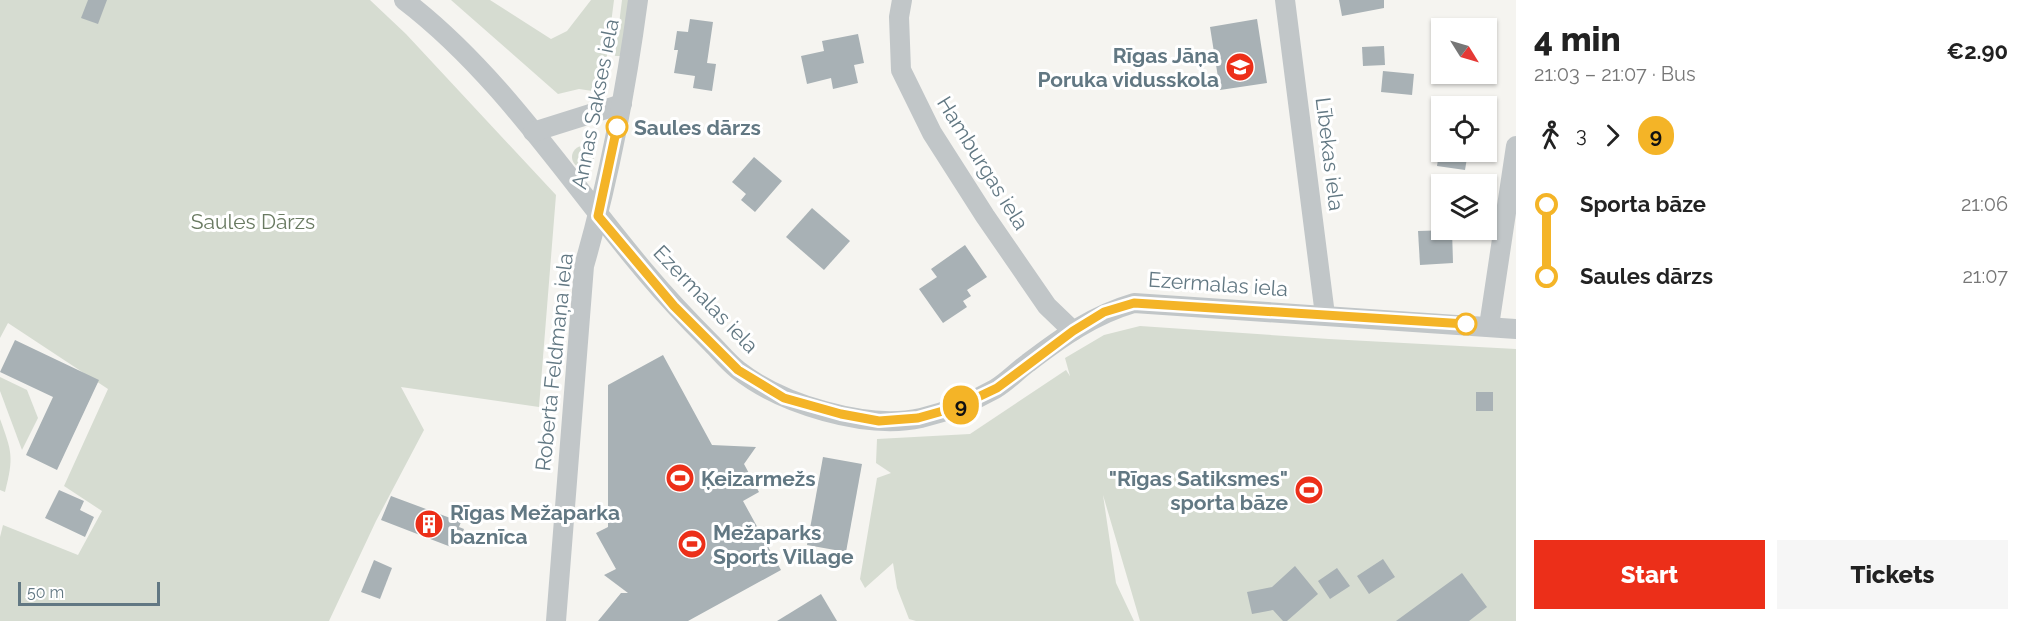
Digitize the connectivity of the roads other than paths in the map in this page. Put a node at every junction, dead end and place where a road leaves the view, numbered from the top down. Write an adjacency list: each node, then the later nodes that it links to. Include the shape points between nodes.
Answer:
1 (404, 0): 6 (street, Ezermalas iela, via 465,53)
2 (638, 0): 5 (street, Annas Sakses iela)
3 (902, 0): 12 (street, Hamburgas iela, via 901,70 932,133 1047,306)
4 (1285, 0): 9 (street, Lībekas iela)
5 (622, 104): 6 (street); 8 (street, Annas Sakses iela)
6 (533, 132): 8 (street, Ezermalas iela)
7 (1516, 146): 10 (street)
8 (598, 216): 12 (street, Ezermalas iela, via 674,306 738,370 784,398 841,414 889,420 918,418 957,407 997,388); 13 (street, Roberta Feldmaņa iela, via 584,266)
9 (1325, 315): 10 (street, Ezermalas iela); 12 (street, Ezermalas iela, via 1134,303 1104,312)
10 (1489, 326): 11 (street, Ezermalas iela)
11 (1516, 329)
12 (1073, 331)
13 (556, 621)

